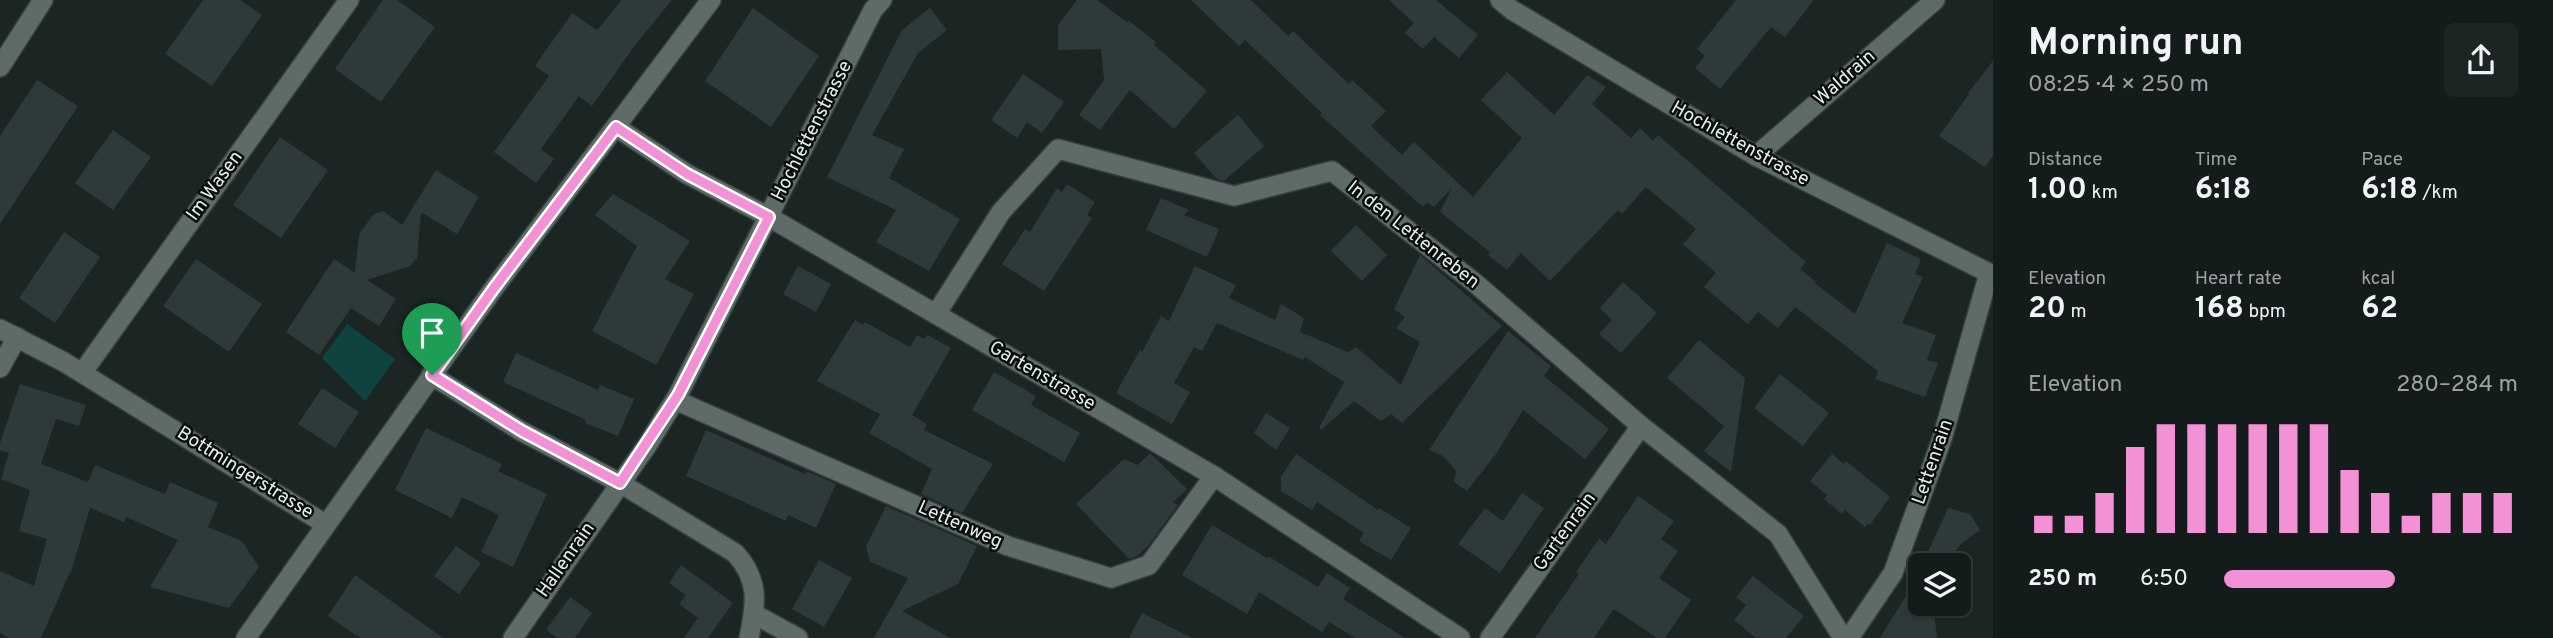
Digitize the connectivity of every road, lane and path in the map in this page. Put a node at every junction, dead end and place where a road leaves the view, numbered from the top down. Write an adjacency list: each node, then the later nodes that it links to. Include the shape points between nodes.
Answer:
1 (43, 0): 7 (street)
2 (349, 0): 15 (street, Im Wasen)
3 (711, 0): 8 (street, Bottmingerstrasse)
4 (882, 0): 10 (street, Hochlettenstrasse)
5 (1500, 0): 9 (street, Hochlettenstrasse)
6 (1935, 0): 9 (street, Waldrain)
7 (0, 67)
8 (616, 127): 10 (street, Gartenstrasse, via 687,174); 16 (street, Bottmingerstrasse)
9 (1755, 156): 11 (street, Hochlettenstrasse)
10 (769, 217): 12 (street, Gartenstrasse); 17 (street, Hochlettenstrasse)
11 (1989, 274): 30 (street, Lettenrain, via 1942,439 1893,573)
12 (936, 314): 18 (street, In den Lettenreben, via 1001,212 1058,149 1234,197 1332,171 1475,283); 19 (street, Gartenstrasse)
13 (8, 333): 14 (street); 15 (street, Bottmingerstrasse)
14 (0, 368)
15 (82, 373): 21 (street, Bottmingerstrasse)
16 (432, 375): 20 (street, via 522,431); 21 (street, Bottmingerstrasse)
17 (675, 400): 19 (street, Lettenweg, via 1007,546 1111,578 1149,565); 20 (street, Hochlettenstrasse)
18 (1642, 426): 28 (street, Gartenrain); 29 (street, In den Lettenreben, via 1778,534)
19 (1214, 476): 27 (street, Gartenstrasse)
20 (620, 483): 22 (street, via 735,552 752,576); 24 (street, Hallenrain)
21 (325, 524): 23 (street)
22 (754, 614): 25 (street); 26 (street)
23 (246, 638)
24 (513, 638)
25 (750, 638)
26 (798, 638)
27 (1460, 638)
28 (1490, 638)
29 (1843, 638)
30 (1849, 638)

